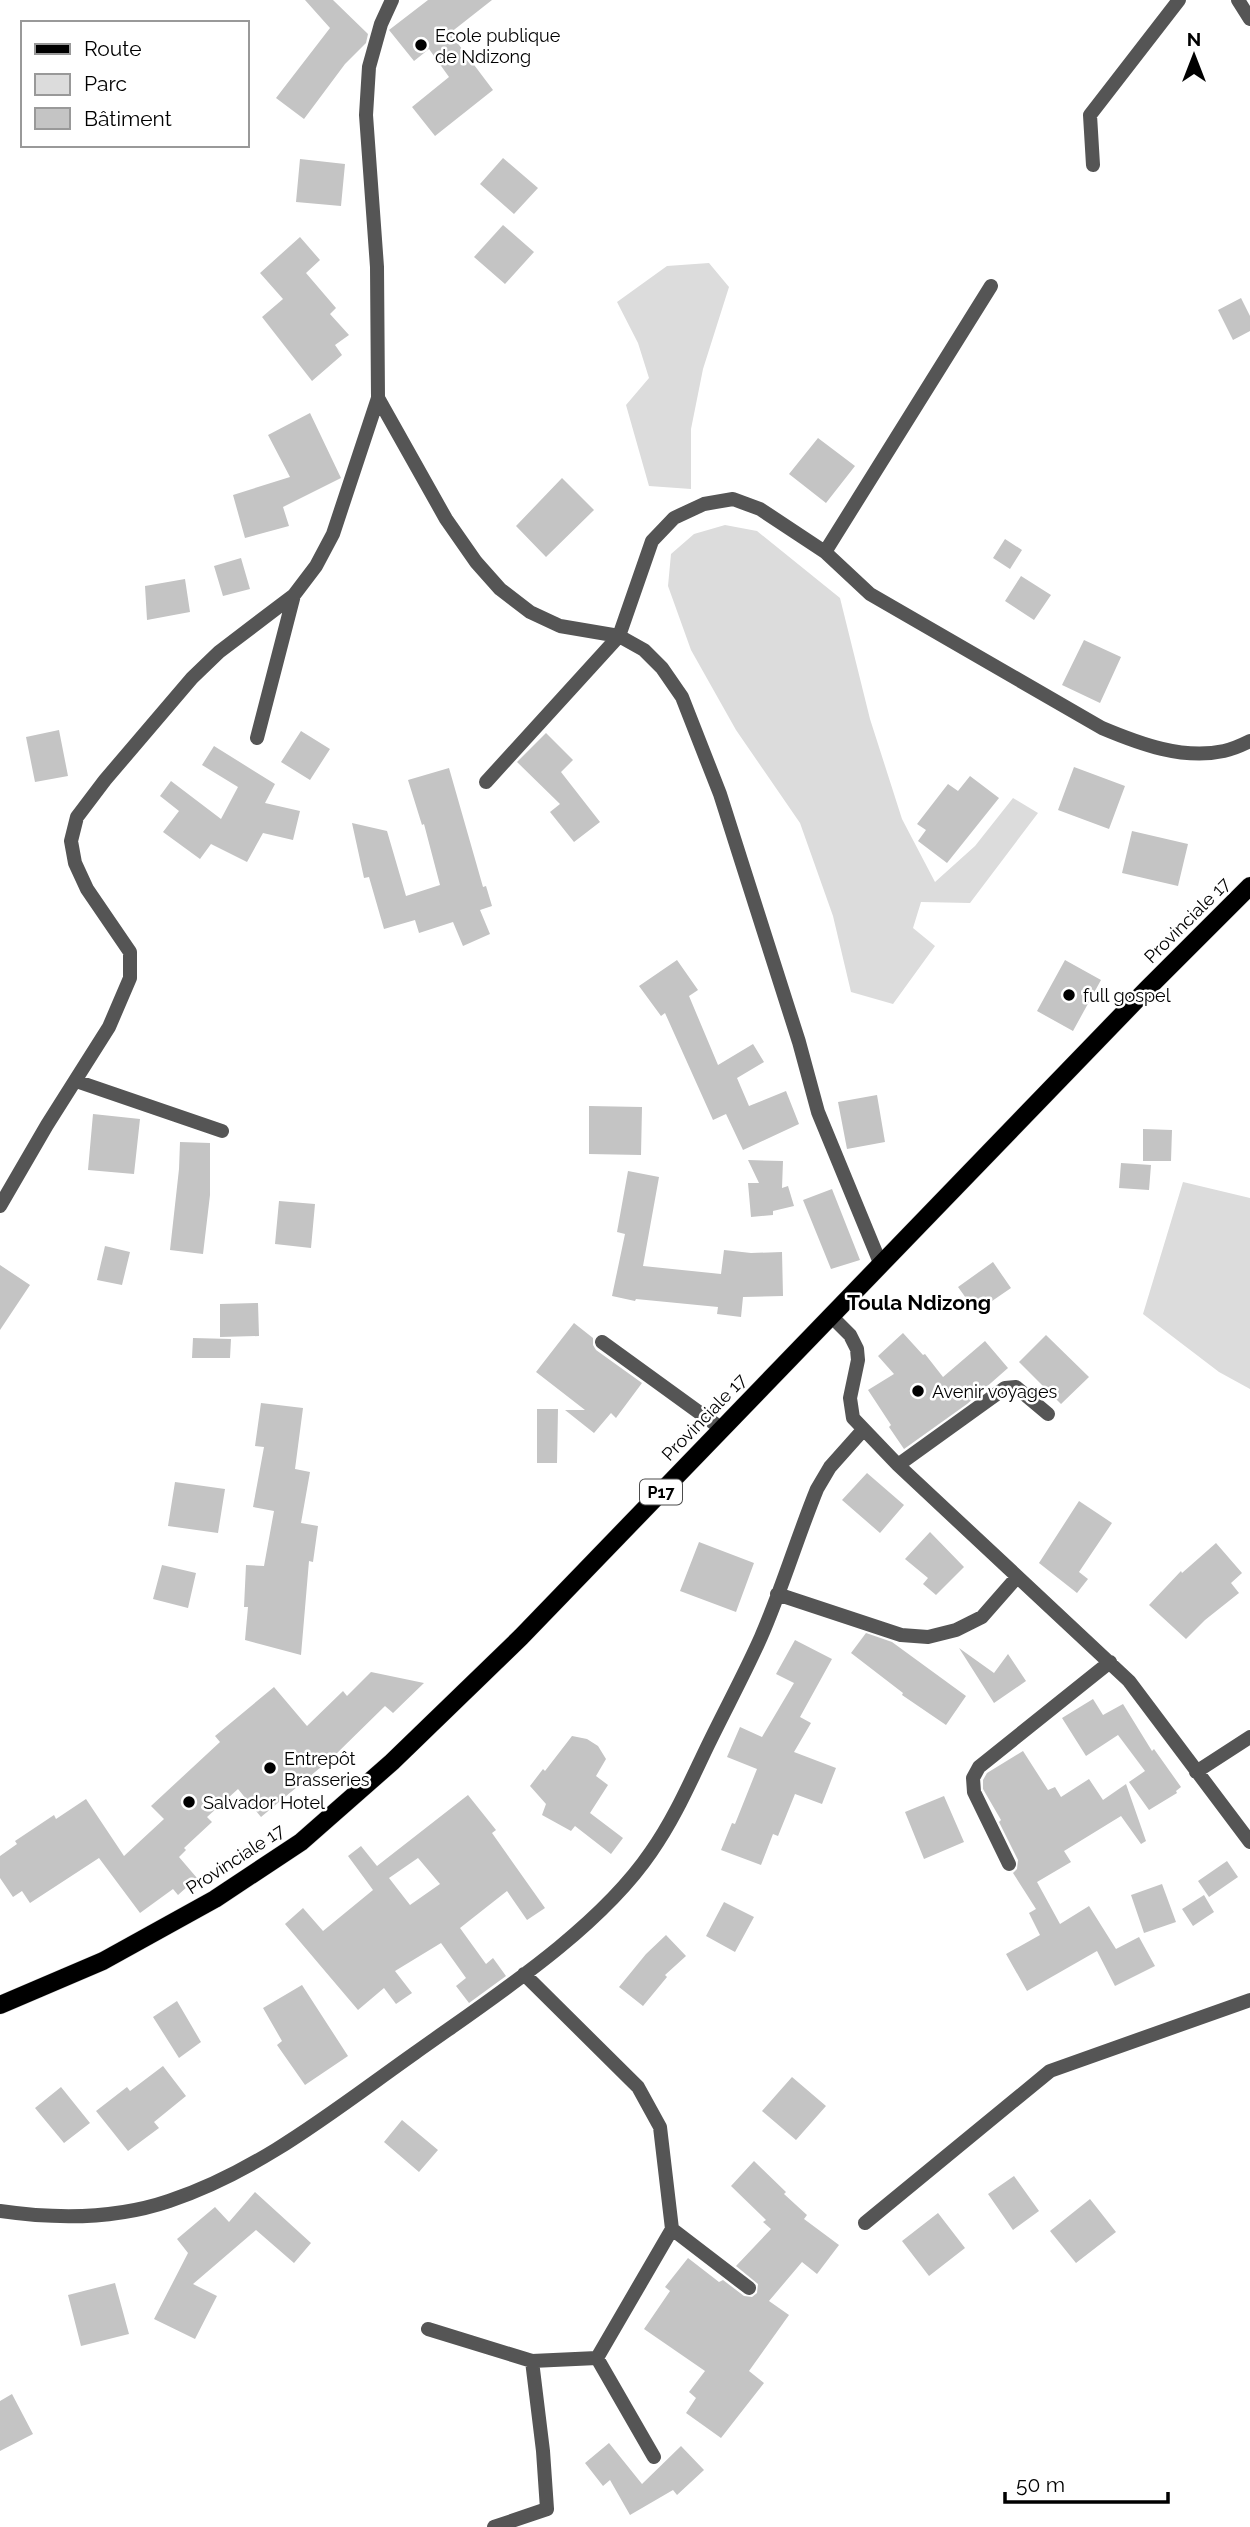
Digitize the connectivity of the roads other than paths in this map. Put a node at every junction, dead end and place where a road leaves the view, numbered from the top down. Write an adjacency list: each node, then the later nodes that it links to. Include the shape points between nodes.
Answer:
1 (391, 0): 7 (street, via 369,67 366,115 377,267)
2 (1179, 0): 5 (street, via 1090,115)
3 (1238, 0): 4 (street)
4 (1250, 19)
5 (1093, 165)
6 (991, 286): 8 (street)
7 (378, 398): 9 (street, via 333,534); 10 (street, via 446,519 500,589 530,612 560,626)
8 (825, 552): 10 (street, via 761,509 733,499 704,504 674,518 652,541); 12 (street, via 870,594 1102,728 1178,753 1223,751)
9 (294, 595): 11 (street); 15 (street, via 192,678 77,817 71,841 75,863 87,889 131,952 130,978 109,1027)
10 (619, 636): 13 (street); 18 (street, via 644,650 682,697 720,794 818,1112)
11 (257, 738)
12 (1250, 741)
13 (486, 782)
14 (1250, 886): 18 (main road, Provinciale 17 / P17)
15 (76, 1082): 16 (street); 17 (street)
16 (222, 1131)
17 (0, 1206)
18 (881, 1265): 19 (main road, Provinciale 17 / P17)
19 (831, 1317): 22 (main road, Provinciale 17 / P17); 23 (street, via 857,1349 850,1398 853,1418)
20 (601, 1342): 22 (street)
21 (1048, 1414): 24 (street, via 1016,1387 1005,1388)
22 (722, 1429): 34 (main road, Provinciale 17 / P17, via 521,1637 392,1762 301,1842 215,1899 103,1961)
23 (863, 1430): 24 (street); 26 (street, via 817,1489)
24 (898, 1465): 25 (street)
25 (1017, 1577): 26 (street, via 982,1617 928,1637 901,1635); 27 (street)
26 (777, 1594): 32 (street, via 762,1636 678,1809 649,1855 591,1920)
27 (1110, 1662): 29 (street); 31 (street, via 979,1768 973,1778 974,1792)
28 (1250, 1737): 29 (street)
29 (1196, 1772): 30 (street)
30 (1250, 1842)
31 (1009, 1864)
32 (524, 1974): 35 (street, via 293,2138 207,2187 166,2203 118,2213 59,2216); 37 (street, via 638,2087 660,2127)
33 (1250, 2000): 36 (street, via 1050,2071)
34 (0, 2004)
35 (0, 2211)
36 (865, 2223)
37 (672, 2228): 38 (street); 40 (street)
38 (749, 2288)
39 (428, 2329): 41 (street)
40 (597, 2358): 41 (street); 42 (street)
41 (532, 2361): 43 (street, via 547,2509)
42 (654, 2457)
43 (494, 2527)

